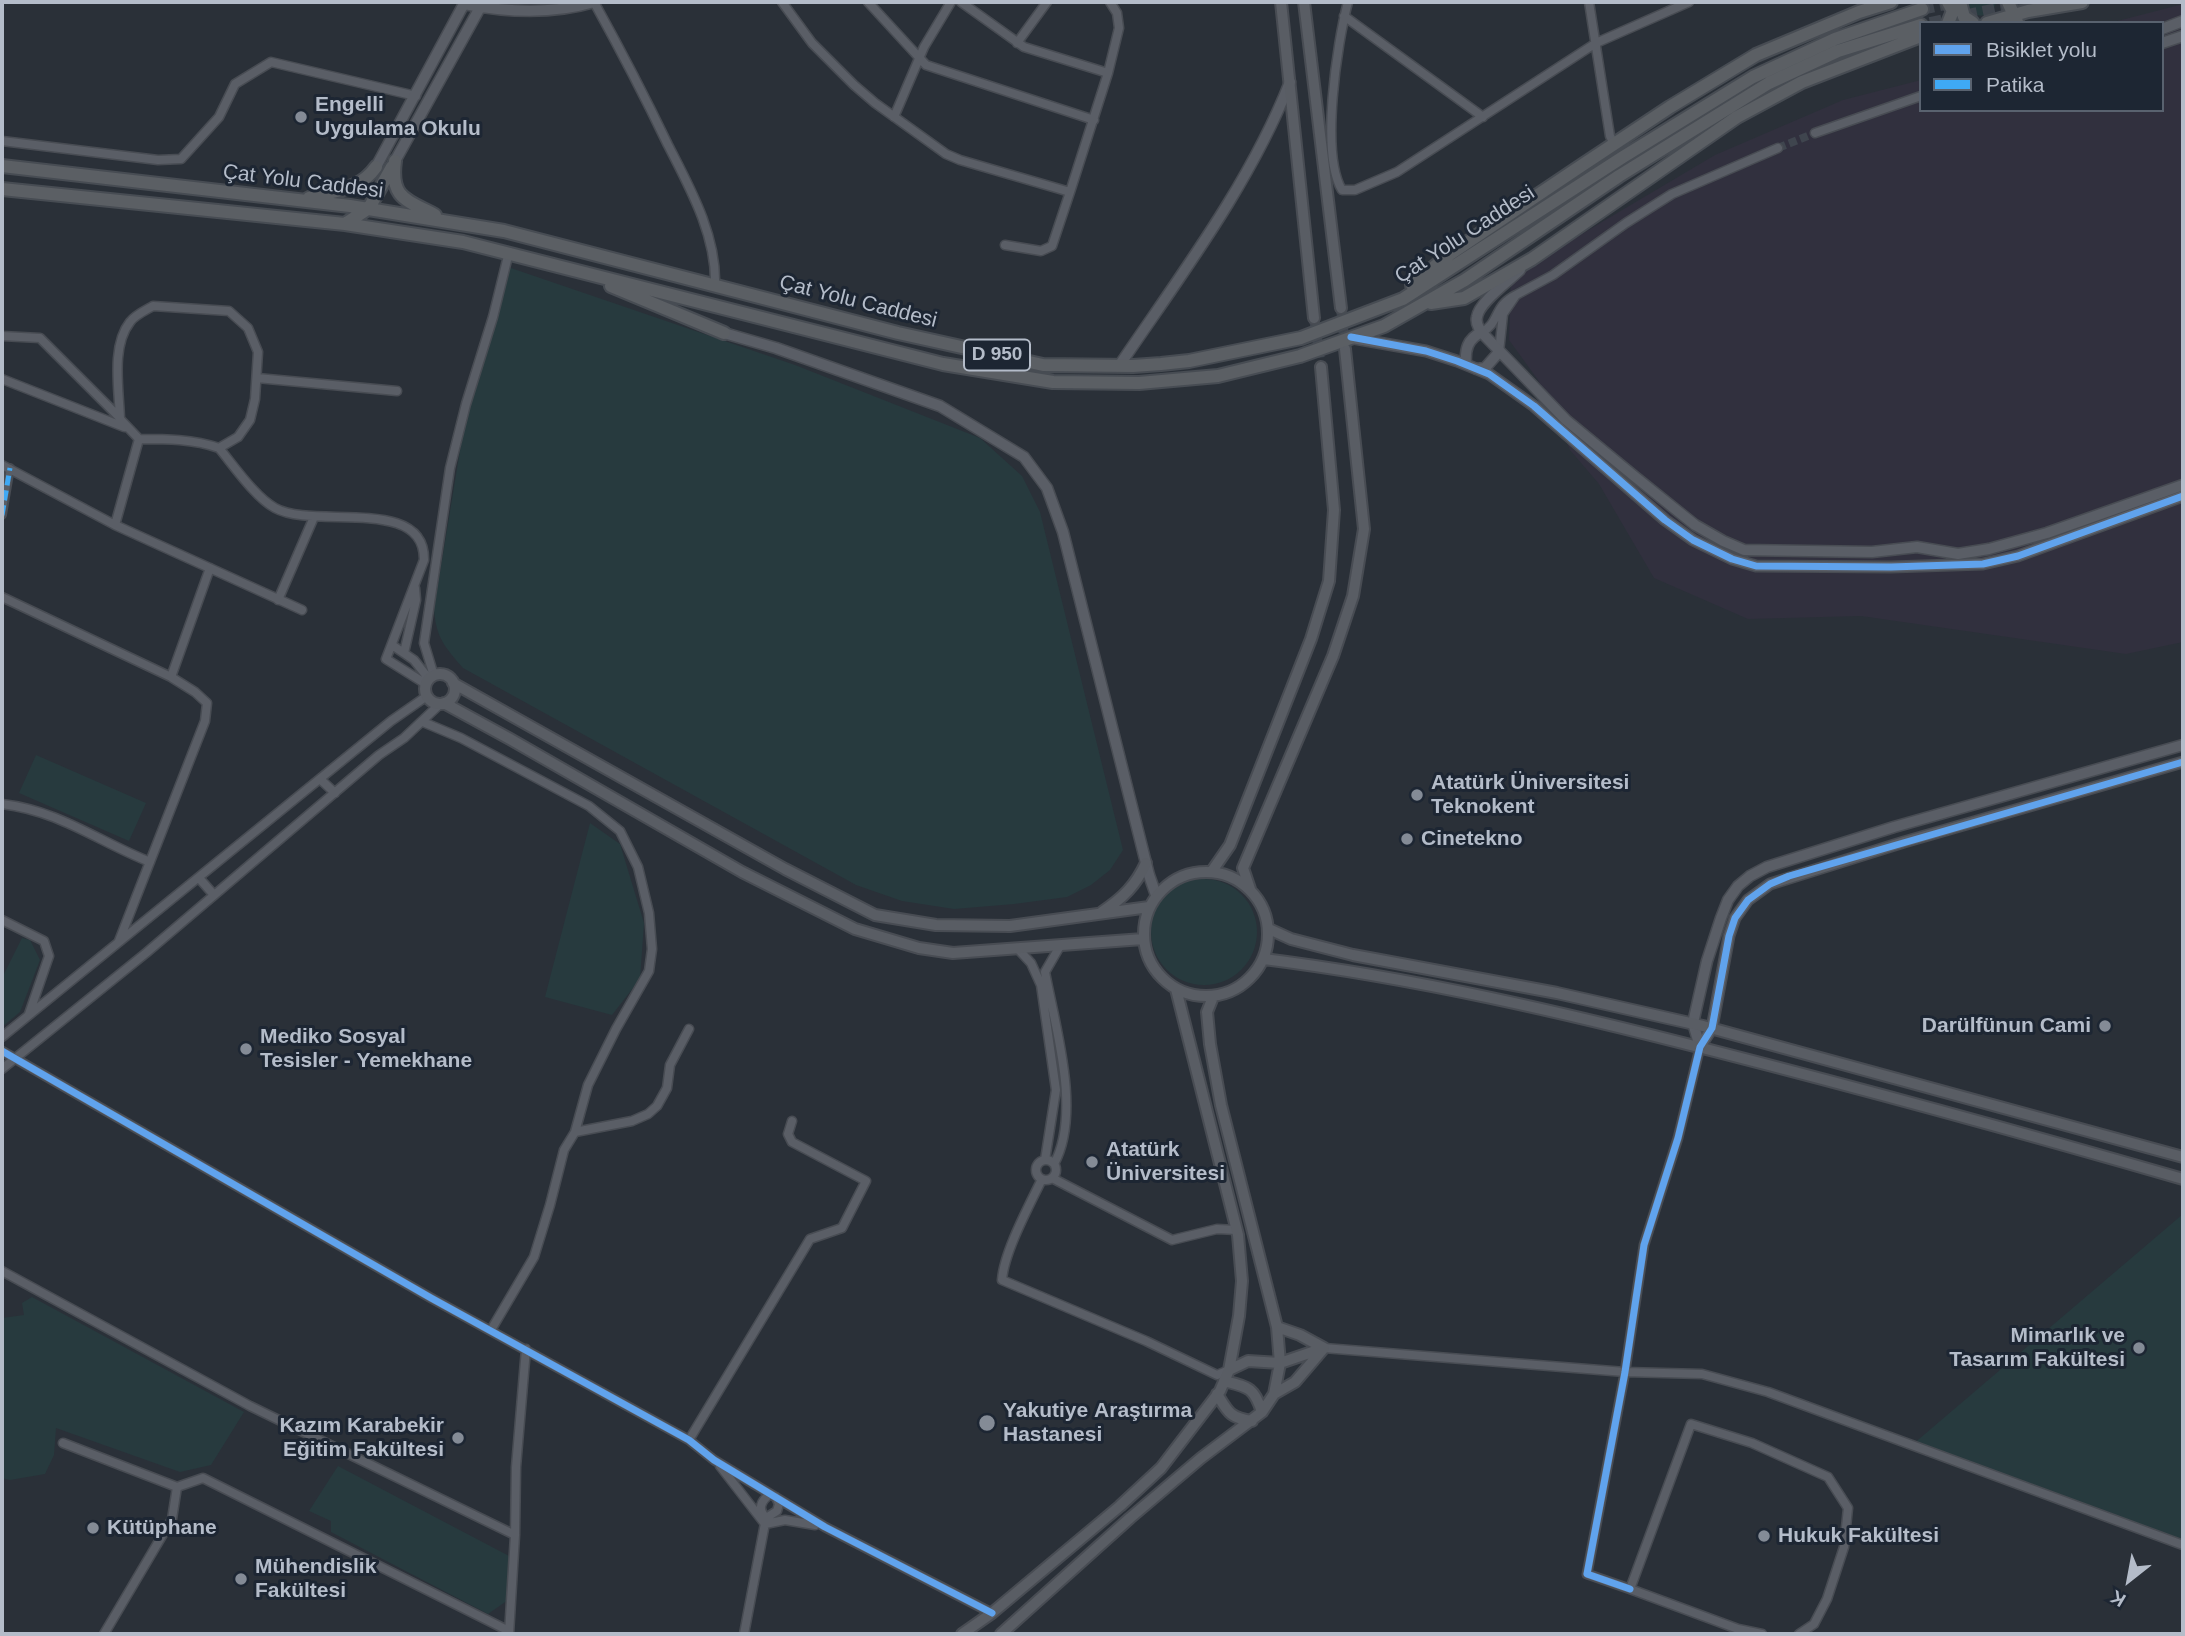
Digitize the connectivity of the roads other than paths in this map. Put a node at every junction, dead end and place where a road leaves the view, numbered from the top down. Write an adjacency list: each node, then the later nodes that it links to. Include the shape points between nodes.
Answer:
1 (594, 2): 20 (street, via 563,9); 60 (street, via 688,186 712,248)
2 (782, 2): 40 (street, via 812,43)
3 (868, 2): 35 (street)
4 (951, 2): 35 (street)
5 (961, 2): 33 (street)
6 (1047, 2): 33 (street)
7 (1110, 2): 36 (street, via 1119,20)
8 (1282, 2): 37 (main road)
9 (1304, 2): 64 (main road)
10 (1348, 2): 23 (street)
11 (1589, 2): 34 (street)
12 (1689, 2): 34 (street)
13 (1891, 2): 45 (highway, via 1756,55)
14 (1948, 2): 25 (highway, via 1953,11)
15 (1959, 2): 26 (highway)
16 (2008, 2): 24 (highway)
17 (2017, 2): 22 (highway)
18 (2082, 2): 22 (highway)
19 (465, 3): 20 (street); 38 (street)
20 (482, 4): 47 (street)
21 (1923, 9): 63 (highway, Çat Yolu Caddesi / D 950, via 1835,39 1753,77)
22 (2028, 11): 24 (highway)
23 (1344, 16): 41 (street); 41 (street, via 1332,105 1334,158 1342,190 1355,190 1397,172)
24 (2015, 19)
25 (1949, 21)
26 (1970, 21)
27 (2183, 21): 29 (street)
28 (1919, 26): 62 (highway, Çat Yolu Caddesi / D 950, via 1838,51 1769,83)
29 (2164, 28)
30 (2183, 36): 32 (street)
31 (1919, 37): 58 (highway, via 1802,82 1737,117)
32 (2164, 42)
33 (1017, 43): 36 (street)
34 (1596, 43): 41 (street); 45 (street)
35 (918, 58): 40 (street); 42 (street, via 930,67)
36 (1108, 73): 42 (street)
37 (1291, 80): 65 (main road); 71 (street, via 1246,170)
38 (416, 96): 44 (street, via 271,62 235,84 219,117 181,159); 49 (street)
39 (1919, 97): 43 (street)
40 (894, 117): 51 (street, via 953,158)
41 (1483, 117)
42 (1094, 120): 51 (street)
43 (1815, 133)
44 (2, 141)
45 (1614, 144): 63 (highway, via 1450,254)
46 (1778, 148): 61 (street, via 1672,194)
47 (395, 161): 53 (highway); 54 (highway, via 394,186 405,201)
48 (2, 166): 52 (highway, Çat Yolu Caddesi / D 950)
49 (376, 167): 52 (highway, via 347,190)
50 (2, 189): 55 (highway, Çat Yolu Caddesi / D 950)
51 (1070, 192): 56 (street, via 1052,246 1041,251)
52 (303, 200): 53 (highway, Çat Yolu Caddesi / D 950)
53 (369, 208): 54 (highway, Çat Yolu Caddesi / D 950); 55 (highway)
54 (447, 221): 60 (highway, Çat Yolu Caddesi / D 950, via 504,231)
55 (345, 224): 57 (highway, Çat Yolu Caddesi / D 950)
56 (1005, 245)
57 (509, 252): 59 (highway, Çat Yolu Caddesi / D 950); 100 (street, via 450,468 425,643)
58 (1532, 259): 62 (highway, via 1464,298); 66 (street, via 1483,305 1477,317)
59 (579, 272): 67 (highway); 69 (highway, Çat Yolu Caddesi / D 950, via 943,364 1054,382 1139,383 1218,376)
60 (715, 286): 71 (highway, Çat Yolu Caddesi / D 950, via 1043,365)
61 (1516, 295): 66 (street, via 1500,306 1489,329); 70 (street, via 1503,314)
62 (1423, 304): 69 (highway, Çat Yolu Caddesi / D 950)
63 (1388, 305): 71 (highway, Çat Yolu Caddesi / D 950, via 1301,338 1189,361)
64 (1341, 308)
65 (1314, 318)
66 (1482, 332): 70 (street); 73 (street, via 1465,351)
67 (724, 333): 109 (street, via 940,407 1024,457 1047,488 1063,533)
68 (2, 336): 77 (street, via 40,338)
69 (1348, 343): 73 (street, via 1426,351); 112 (main road, via 1364,529 1353,596 1333,656 1243,868)
70 (1499, 352): 73 (street, via 1485,368); 87 (street, via 1566,419 1695,525 1723,541 1744,550 1872,552)
71 (1119, 366)
72 (1321, 367): 110 (main road, via 1334,510 1329,581 1311,639 1230,845)
73 (1471, 367): 90 (street, via 1489,374 1534,406 1692,540 1732,559 1756,566)
74 (257, 378): 76 (street); 77 (street, via 258,352 248,328 229,311 153,306 131,321 121,340); 80 (street, via 250,421)
75 (2, 379): 78 (street)
76 (397, 391)
77 (120, 419): 78 (street)
78 (127, 428): 79 (street)
79 (139, 439): 80 (street, via 181,440); 86 (street)
80 (219, 448): 85 (street, via 274,508)
81 (6, 466): 84 (street); 86 (street)
82 (2183, 485): 88 (street, via 1989,549 1958,554)
83 (2183, 496): 89 (street, via 2018,556 1983,564)
84 (2, 515)
85 (314, 517): 92 (street, via 377,518 411,530 424,553); 94 (street)
86 (115, 525): 91 (street)
87 (1909, 547): 88 (street); 90 (street)
88 (1924, 549): 89 (street)
89 (1923, 566): 90 (street)
90 (1907, 567)
91 (210, 568): 94 (street); 98 (street)
92 (415, 584): 96 (street); 97 (street, via 416,600)
93 (2, 597): 98 (street)
94 (278, 600): 95 (street)
95 (302, 610)
96 (392, 645): 97 (street); 100 (street, via 386,659)
97 (404, 653): 100 (street)
98 (171, 677): 108 (street, via 207,703 208,712)
99 (453, 683): 100 (main road, via 446,676); 101 (main road, via 453,696); 116 (main road, via 875,915 936,925 1010,926)
100 (429, 684): 101 (main road, via 432,702); 105 (street)
101 (442, 704): 102 (street); 122 (main road, via 742,872 855,929 953,953)
102 (423, 722): 106 (street); 136 (street, via 589,806 620,831 638,867 649,914 649,971 588,1085)
103 (2183, 745): 127 (street, via 1894,827 1750,876 1738,886 1720,918)
104 (2183, 762): 128 (street, via 1770,884 1748,900 1735,918)
105 (320, 779): 106 (street); 111 (street)
106 (335, 793): 113 (street)
107 (2, 804): 108 (street, via 55,816)
108 (150, 862): 120 (street)
109 (1146, 863): 114 (street); 116 (main road, via 1127,894)
110 (1212, 871): 112 (main road); 114 (main road, via 1179,877)
111 (199, 878): 113 (street); 120 (street)
112 (1250, 889): 118 (main road)
113 (214, 895): 133 (street)
114 (1156, 895): 115 (main road)
115 (1149, 907): 116 (main road); 119 (main road)
116 (1100, 914)
117 (2, 920): 126 (street, via 44,940 49,956)
118 (1269, 929): 123 (main road); 127 (main road, via 1353,955)
119 (1143, 939): 121 (main road); 124 (main road, via 1160,976)
120 (118, 944): 126 (street)
121 (1060, 946): 122 (main road); 139 (street, via 1045,972 1066,1108)
122 (1018, 949): 138 (street, via 1041,985 1056,1090)
123 (1264, 959): 125 (main road, via 1237,989); 131 (main road, via 1516,1002)
124 (1176, 989): 125 (main road); 143 (main road)
125 (1213, 997): 145 (main road, via 1207,1012 1219,1093)
126 (28, 1017): 130 (street)
127 (1693, 1023): 128 (main road); 131 (street)
128 (1712, 1028): 131 (street); 137 (main road)
129 (689, 1029): 136 (street, via 670,1065 667,1088 657,1106 632,1121)
130 (2, 1037)
131 (1700, 1047): 142 (main road); 150 (street, via 1678,1138 1644,1245)
132 (2, 1051): 133 (street)
133 (15, 1058): 134 (street); 146 (street)
134 (2, 1069)
135 (792, 1121): 156 (street, via 788,1134 792,1142 866,1181 842,1228 810,1239)
136 (575, 1132): 146 (street, via 564,1150 534,1257)
137 (2183, 1157)
138 (1045, 1160): 139 (street); 141 (street, via 1037,1167)
139 (1055, 1164): 140 (street)
140 (1052, 1178): 141 (street); 143 (street, via 1172,1240 1217,1229)
141 (1042, 1179): 151 (street, via 1002,1280)
142 (2183, 1179)
143 (1237, 1230): 151 (main road, via 1242,1281 1239,1316)
144 (2, 1271): 163 (street, via 250,1406)
145 (1277, 1327): 147 (main road); 149 (main road)
146 (491, 1330): 148 (street)
147 (1324, 1348): 149 (main road); 150 (street); 153 (main road, via 1296,1382)
148 (526, 1349): 156 (street); 163 (street)
149 (1280, 1363): 151 (main road, via 1248,1361); 153 (main road)
150 (1625, 1372): 164 (street, via 1702,1374 1768,1392); 165 (street, via 1587,1574)
151 (1223, 1375): 152 (main road); 154 (main road, via 1256,1394)
152 (1217, 1394): 155 (main road, via 1237,1419); 166 (main road, via 1161,1468)
153 (1274, 1394): 154 (main road)
154 (1262, 1412): 155 (main road)
155 (1252, 1420): 171 (main road, via 1130,1518)
156 (689, 1440): 158 (street)
157 (63, 1443): 159 (street)
158 (714, 1460): 160 (street); 161 (street)
159 (177, 1487): 167 (street, via 203,1478); 168 (street, via 172,1519)
160 (773, 1495): 161 (street, via 779,1504); 161 (street, via 761,1506); 162 (street)
161 (766, 1521): 162 (street); 169 (street)
162 (824, 1527): 166 (street)
163 (515, 1535): 167 (street)
164 (2183, 1545)
165 (1630, 1589): 172 (street); 173 (street, via 1691,1424 1752,1443 1828,1476 1848,1508 1844,1547 1827,1599 1814,1624)
166 (992, 1613): 170 (main road)
167 (509, 1633)
168 (104, 1634)
169 (744, 1634)
170 (962, 1634)
171 (1001, 1634)
172 (1762, 1634)
173 (1800, 1634)

